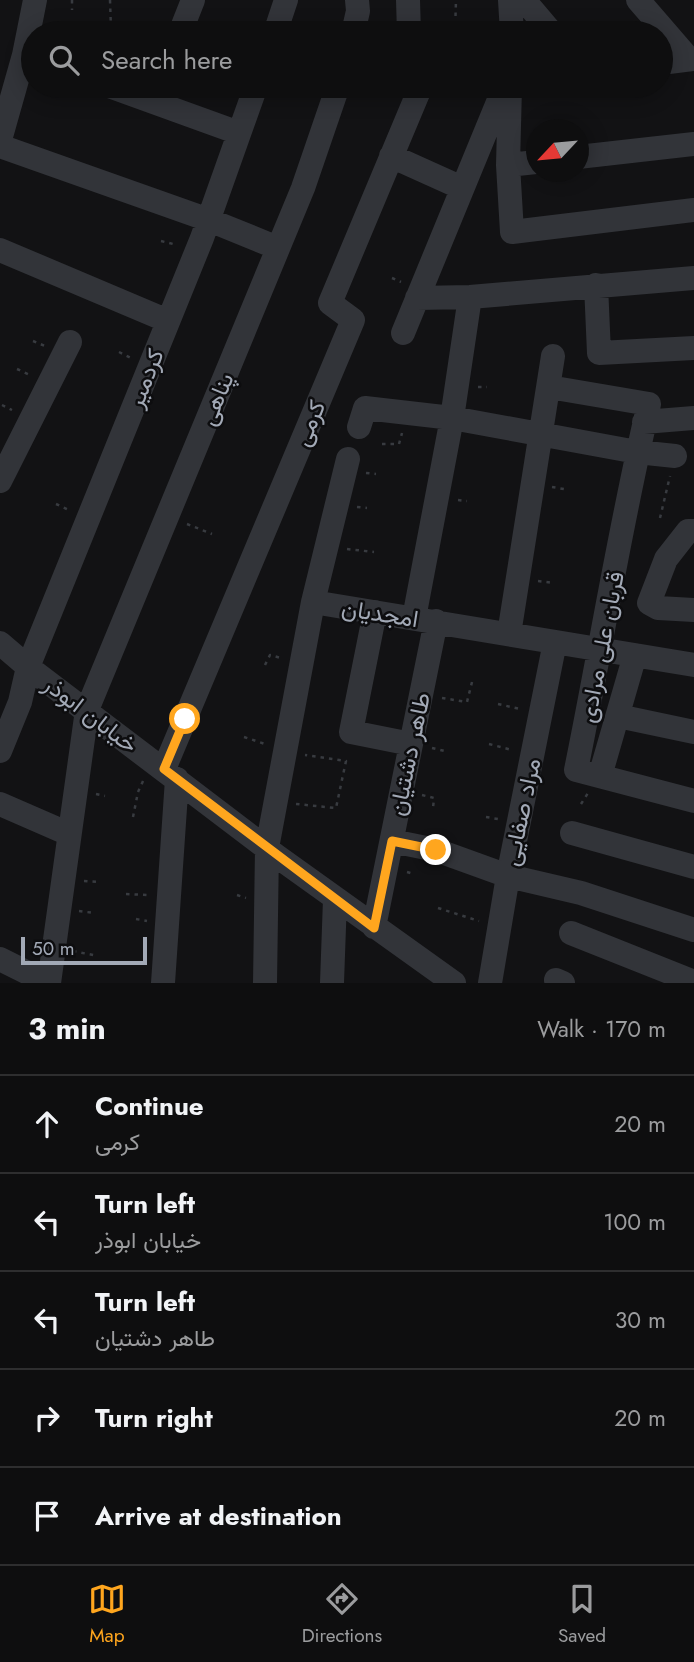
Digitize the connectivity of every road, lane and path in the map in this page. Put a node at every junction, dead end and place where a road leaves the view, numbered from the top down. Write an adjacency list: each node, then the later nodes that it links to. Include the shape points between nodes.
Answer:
1 (35, 0): 13 (street)
2 (72, 0): 12 (path)
3 (110, 0): 14 (path)
4 (192, 0): 15 (street)
5 (286, 0): 16 (street)
6 (357, 0): 17 (street)
7 (408, 0): 18 (street)
8 (456, 0): 19 (path)
9 (510, 0): 20 (street)
10 (524, 0): 21 (street)
11 (638, 0): 22 (street)
12 (72, 10)
13 (33, 21)
14 (111, 21)
15 (184, 21)
16 (279, 21)
17 (356, 21)
18 (409, 21)
19 (455, 21)
20 (511, 21)
21 (542, 21)
22 (657, 21)
23 (673, 39): 24 (street)
24 (691, 59): 25 (street)
25 (673, 61)
26 (21, 79): 34 (street)
27 (142, 98): 33 (street)
28 (252, 98): 33 (street, کردمیر)
29 (334, 98): 44 (street, پناهی)
30 (416, 98): 37 (street, کرمی)
31 (501, 98): 41 (street)
32 (510, 98): 40 (street)
33 (239, 133): 43 (street, کردمیر)
34 (0, 140)
35 (694, 144): 38 (street)
36 (0, 146): 43 (street)
37 (391, 156): 41 (street); 90 (street, کرمی, via 330,303 352,320)
38 (589, 156)
39 (526, 163): 40 (street)
40 (508, 165): 42 (street, via 512,232)
41 (462, 188): 48 (street)
42 (694, 210)
43 (209, 220): 44 (street); 50 (street, کردمیر)
44 (278, 248): 65 (street, پناهی)
45 (0, 250): 50 (street)
46 (694, 278): 47 (street)
47 (596, 285): 49 (street); 53 (street, via 599,353)
48 (417, 298): 49 (street); 51 (street)
49 (470, 298): 57 (street, طاهر دشتیان)
50 (168, 321): 81 (street, کردمیر)
51 (403, 333)
52 (70, 342): 64 (street)
53 (694, 348)
54 (553, 356): 55 (street)
55 (549, 387): 56 (street); 60 (street)
56 (646, 413): 58 (street); 61 (street, قربان علی مرادی)
57 (452, 418): 59 (street, via 365,408); 60 (street); 74 (street, طاهر دشتیان)
58 (694, 418)
59 (359, 427)
60 (540, 434): 61 (street); 75 (street)
61 (637, 452): 62 (street); 78 (street, قربان علی مرادی)
62 (675, 456): 66 (path)
63 (348, 459): 69 (street)
64 (0, 481)
65 (168, 516): 68 (path); 84 (street, پناهی)
66 (660, 518)
67 (694, 531): 72 (street, via 688,531 666,559 649,603 658,608)
68 (212, 534)
69 (326, 546): 70 (path); 71 (street)
70 (374, 552)
71 (313, 602): 73 (street, امجدیان); 89 (street, امجدیان)
72 (694, 610)
73 (375, 612): 74 (street, امجدیان); 87 (street, via 351,732)
74 (425, 620): 75 (street, امجدیان); 83 (street, طاهر دشتیان)
75 (509, 634): 76 (street, امجدیان)
76 (555, 642): 78 (street, امجدیان); 101 (street, مراد صفایی)
77 (0, 643): 81 (street, خیابان ابوذر)
78 (601, 649): 79 (street, امجدیان); 91 (street, قربان علی مرادی, via 576,770)
79 (635, 655): 80 (street, امجدیان); 85 (street)
80 (694, 665)
81 (28, 667): 84 (street, خیابان ابوذر); 88 (street, کردمیر)
82 (472, 682): 83 (path, via 467,702)
83 (421, 695): 87 (street, طاهر دشتیان)
84 (87, 710): 90 (street, خیابان ابوذر); 97 (street, پناهی)
85 (618, 716): 86 (street); 91 (street)
86 (694, 732)
87 (411, 744): 98 (street, طاهر دشتیان)
88 (0, 751)
89 (285, 751): 92 (street, امجدیان); 92 (path, via 346,761 336,808)
90 (164, 770): 95 (path, via 138,792); 99 (street, خیابان ابوذر); 111 (street)
91 (600, 776): 93 (street, قربان علی مرادی)
92 (276, 801): 99 (street, امجدیان)
93 (694, 801)
94 (0, 804): 97 (street)
95 (133, 817)
96 (572, 833): 100 (street)
97 (69, 834): 110 (street, پناهی)
98 (392, 841): 101 (street, via 436,850); 104 (street, طاهر دشتیان)
99 (267, 848): 102 (street, خیابان ابوذر); 112 (street, امجدیان)
100 (694, 867)
101 (508, 876): 105 (street, مراد صفایی); 106 (street, via 581,893)
102 (335, 899): 104 (street, خیابان ابوذر); 113 (street)
103 (438, 908): 105 (path)
104 (374, 928): 114 (street, خیابان ابوذر)
105 (499, 928): 115 (street, مراد صفایی)
106 (694, 930)
107 (571, 933): 109 (street)
108 (0, 959): 110 (street)
109 (694, 982)
110 (49, 983)
111 (163, 983)
112 (265, 983)
113 (332, 983)
114 (454, 983)
115 (490, 983)

